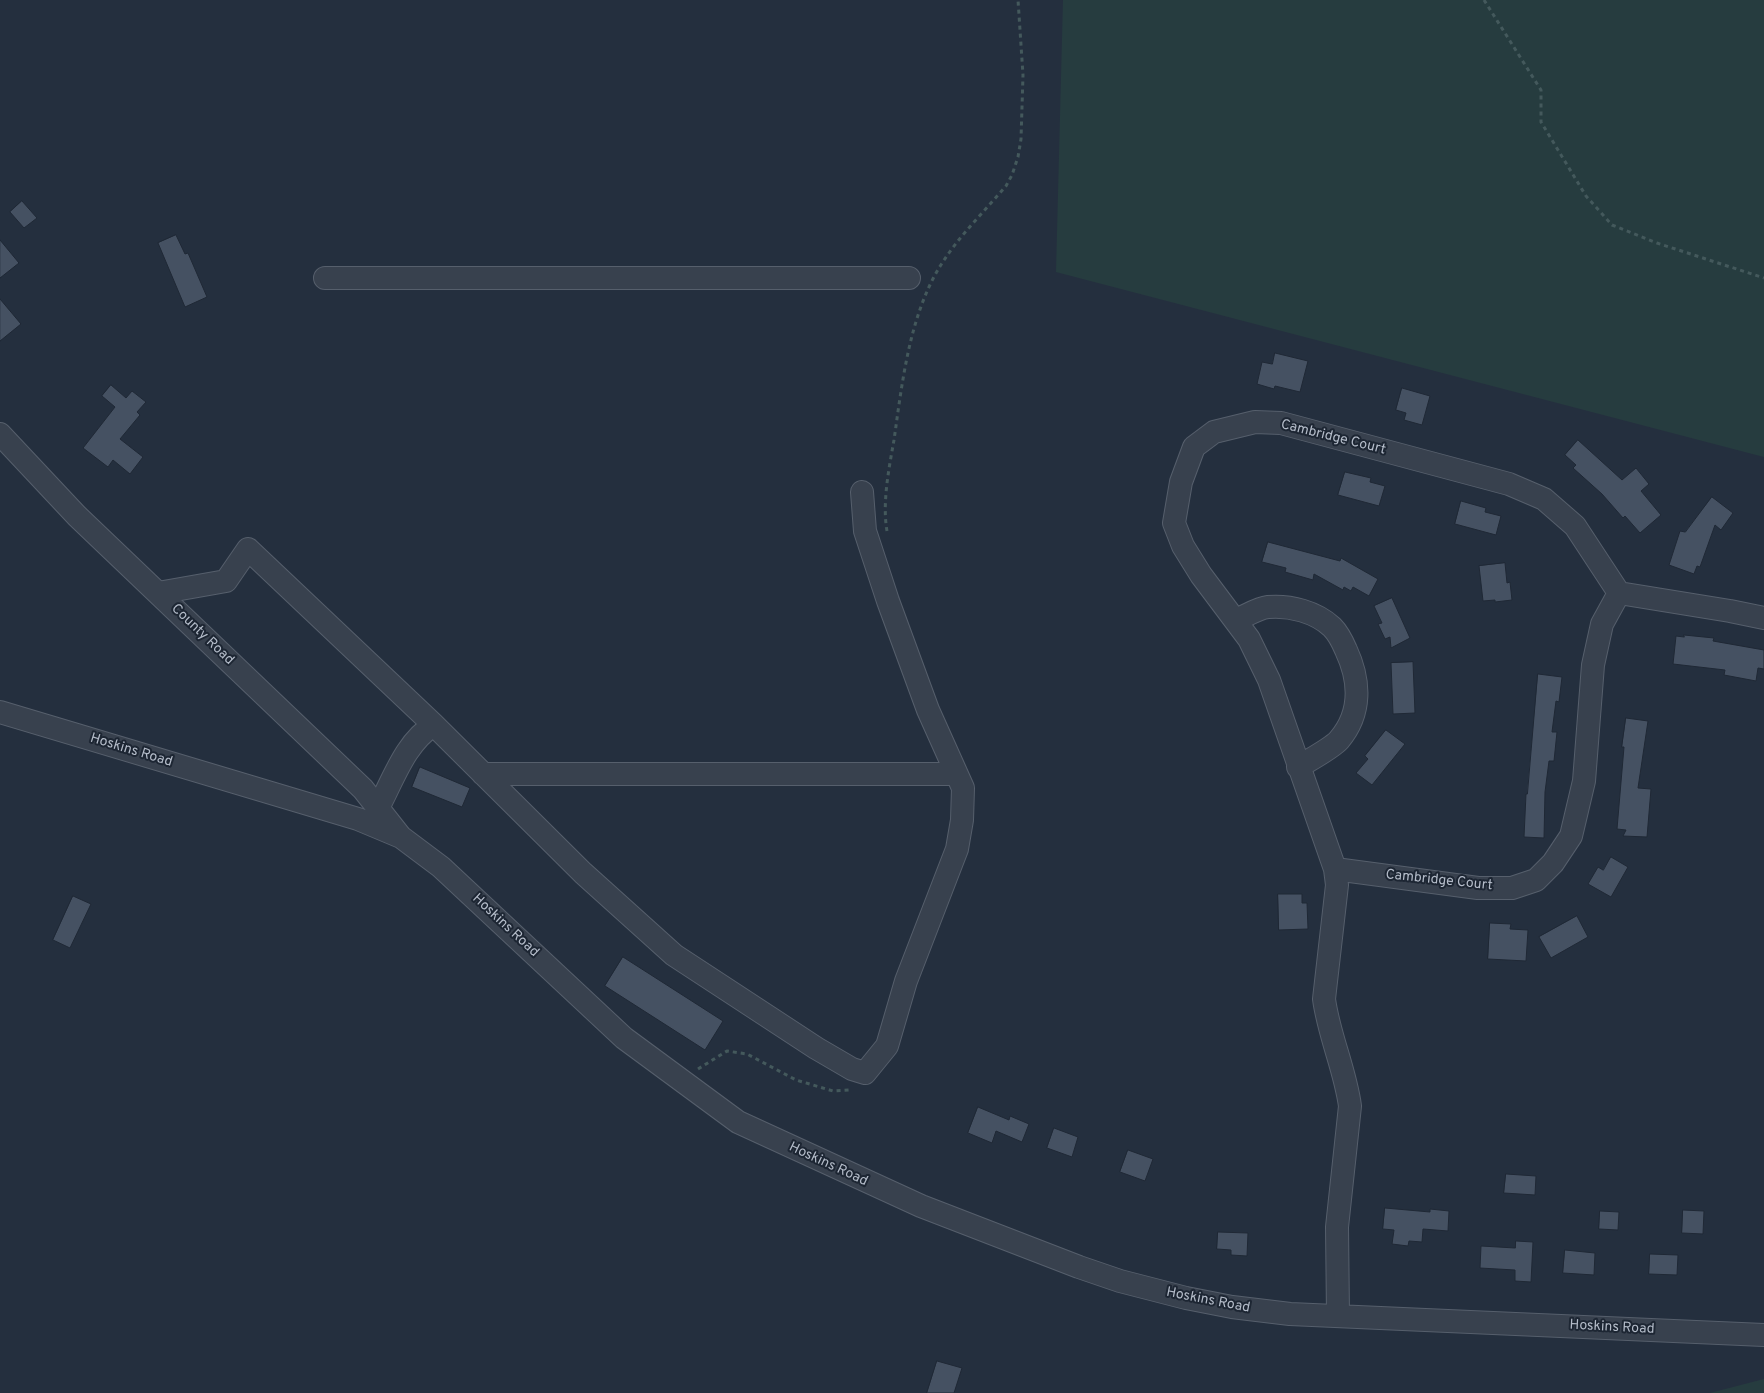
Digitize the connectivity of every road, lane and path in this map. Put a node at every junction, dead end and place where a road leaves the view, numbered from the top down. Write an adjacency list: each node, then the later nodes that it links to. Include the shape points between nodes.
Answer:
1 (1484, 0): 4 (path, via 1541,90 1541,122 1586,196 1612,225)
2 (325, 278): 3 (street)
3 (909, 278)
4 (1764, 278)
5 (0, 434): 7 (street, County Road, via 77,516)
6 (862, 492): 15 (street, via 865,531 928,710)
7 (158, 593): 12 (street, via 226,581 248,549); 16 (street, County Road, via 363,789)
8 (1619, 593): 9 (street); 10 (street, Cambridge Court, via 1575,526 1544,499 1509,484 1281,423 1256,422 1214,432 1194,447 1181,482 1174,523 1183,546 1201,575); 18 (street, Cambridge Court, via 1602,624 1593,665 1584,781 1570,836 1553,863 1536,880 1512,888 1478,888)
9 (1764, 618)
10 (1236, 620): 13 (street, Cambridge Court, via 1249,639 1268,680); 13 (street, via 1266,607 1298,609 1332,628 1351,660 1357,682 1352,719 1339,741)
11 (0, 712): 17 (street, Hoskins Road, via 358,819)
12 (434, 725): 14 (street); 16 (street, via 424,731 405,756)
13 (1298, 767): 18 (street, Cambridge Court)
14 (483, 774): 15 (street); 15 (street, via 583,873 674,955 816,1048 865,1073 887,1046 906,981 957,849 963,788)
15 (956, 774)
16 (378, 808): 17 (street, County Road)
17 (401, 837): 19 (street, Hoskins Road, via 441,867 624,1038 738,1122 921,1206 1120,1281 1232,1307 1290,1314)
18 (1335, 869): 19 (street, Cambridge Court, via 1337,885 1324,999 1350,1106 1337,1227)
19 (1338, 1315): 20 (street, Hoskins Road)
20 (1764, 1335)

